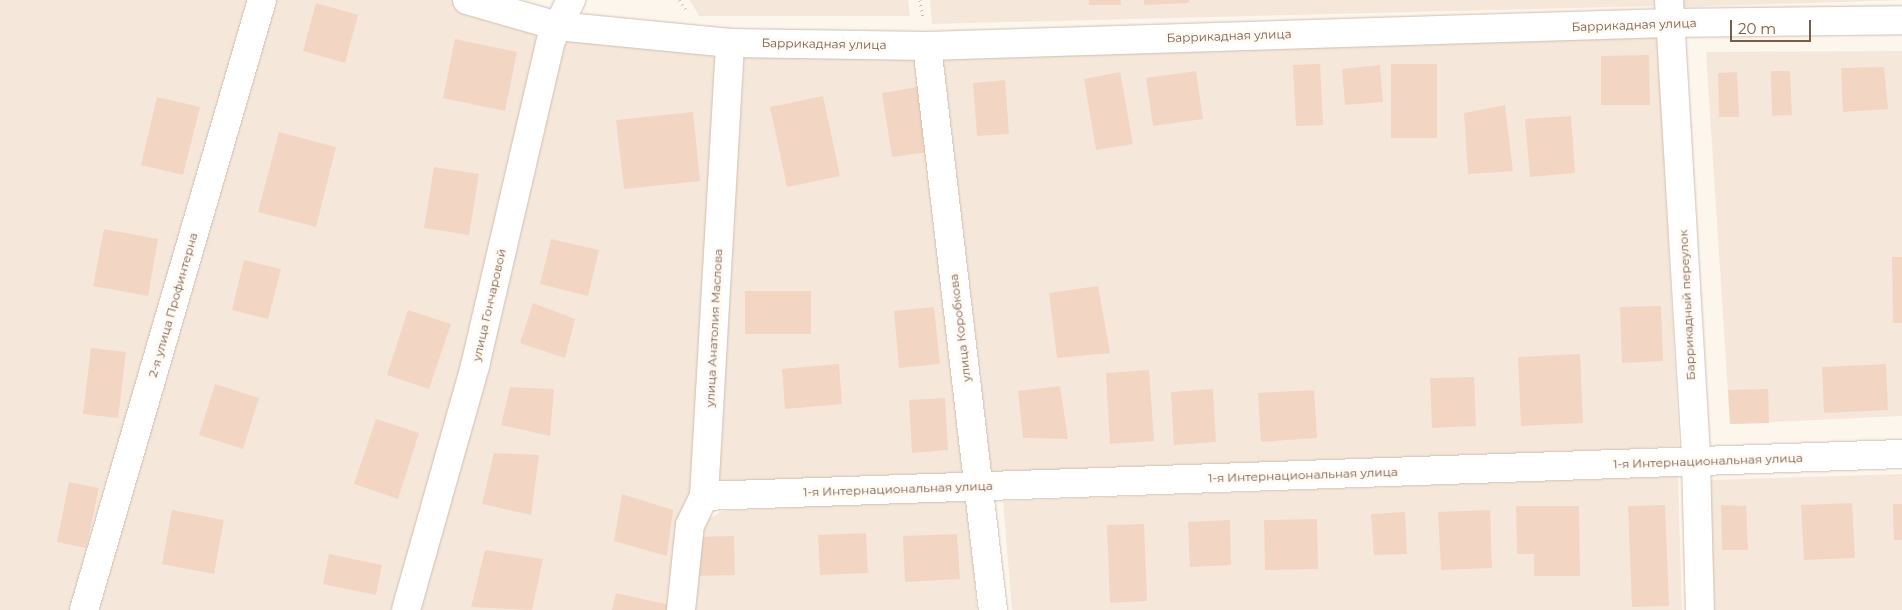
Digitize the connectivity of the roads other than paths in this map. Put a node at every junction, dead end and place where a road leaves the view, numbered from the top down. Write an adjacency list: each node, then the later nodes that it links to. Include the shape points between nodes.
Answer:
1 (262, 0): 13 (street, 2-я улица Профинтерна)
2 (468, 0): 6 (street, Баррикадная улица)
3 (571, 0): 6 (street, улица Гончаровой)
4 (1669, 12): 5 (street, Баррикадная улица); 8 (street, Баррикадная улица); 10 (street, Баррикадный переулок)
5 (1902, 20)
6 (557, 26): 7 (street, Баррикадная улица); 14 (street, улица Гончаровой, via 475,366)
7 (730, 43): 8 (street, Баррикадная улица); 12 (street, улица Анатолия Маслова)
8 (927, 46): 11 (street, улица Коробкова)
9 (1902, 454): 10 (street, 1-я Интернациональная улица)
10 (1696, 461): 11 (street, 1-я Интернациональная улица); 17 (street, Баррикадный переулок)
11 (980, 487): 12 (street, 1-я Интернациональная улица); 16 (street, улица Коробкова)
12 (704, 496): 15 (street, улица Анатолия Маслова, via 690,525)
13 (84, 610)
14 (406, 610)
15 (681, 610)
16 (992, 610)
17 (1700, 610)

